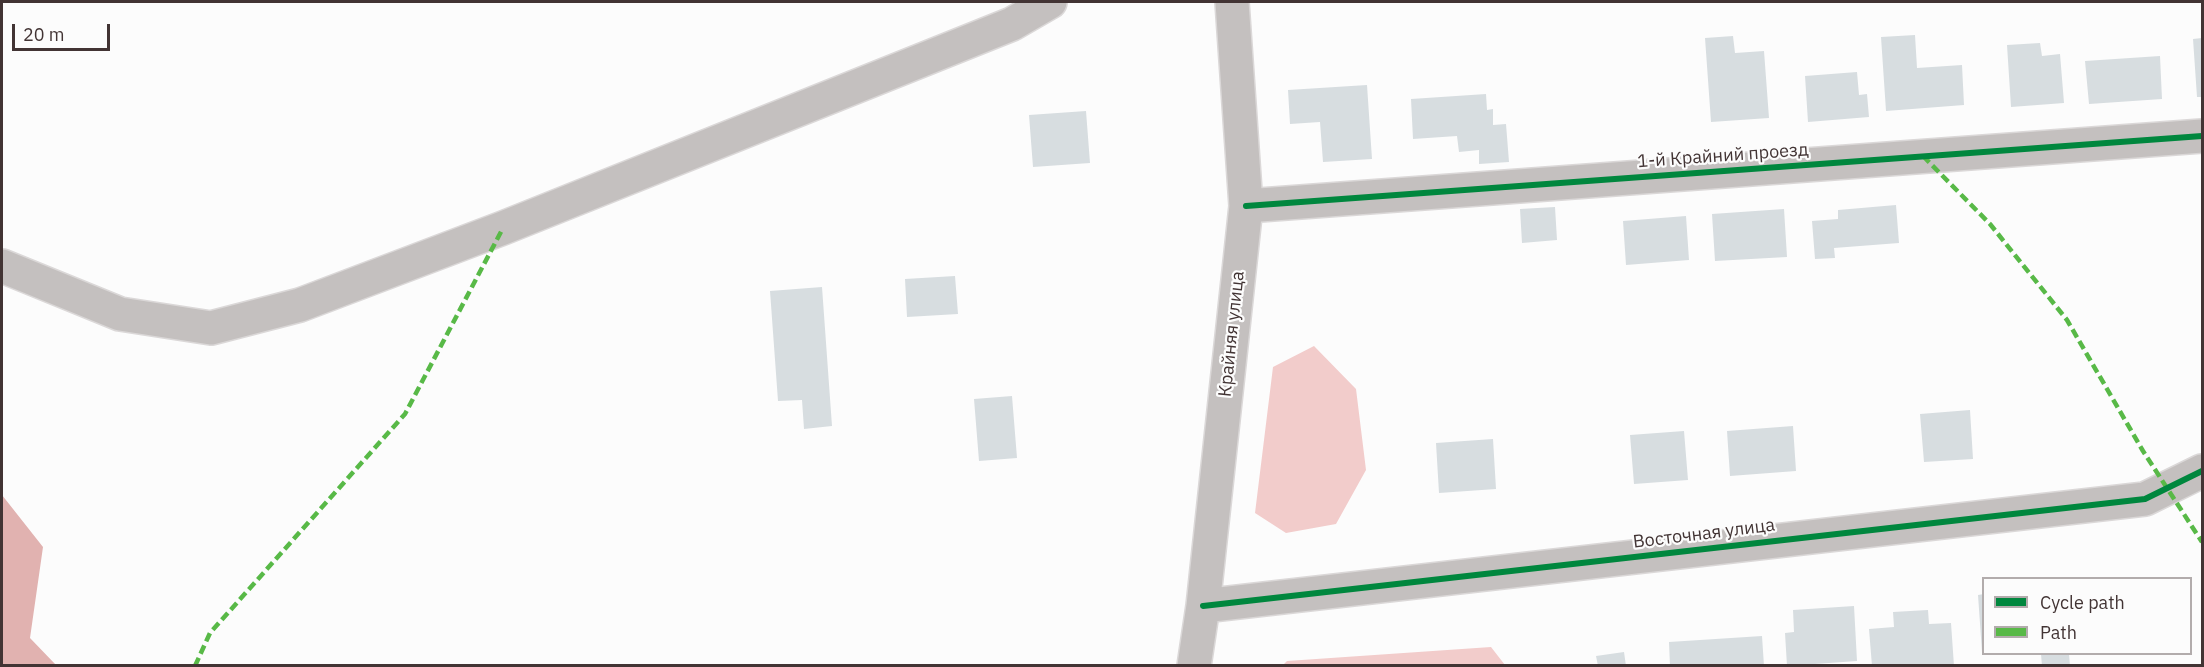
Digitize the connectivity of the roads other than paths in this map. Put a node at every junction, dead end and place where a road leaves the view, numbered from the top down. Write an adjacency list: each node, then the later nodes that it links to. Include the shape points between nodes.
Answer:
1 (1050, 2): 5 (street, via 1012,24 503,228 300,305 211,328 120,314)
2 (1232, 2): 4 (street, Крайняя улица)
3 (2202, 136): 4 (street, 1-й Крайний проезд)
4 (1246, 206): 7 (street, Крайняя улица)
5 (2, 267)
6 (2202, 471): 7 (street, Восточная улица, via 2145,499)
7 (1203, 606): 8 (street, Крайняя улица)
8 (1194, 666)

